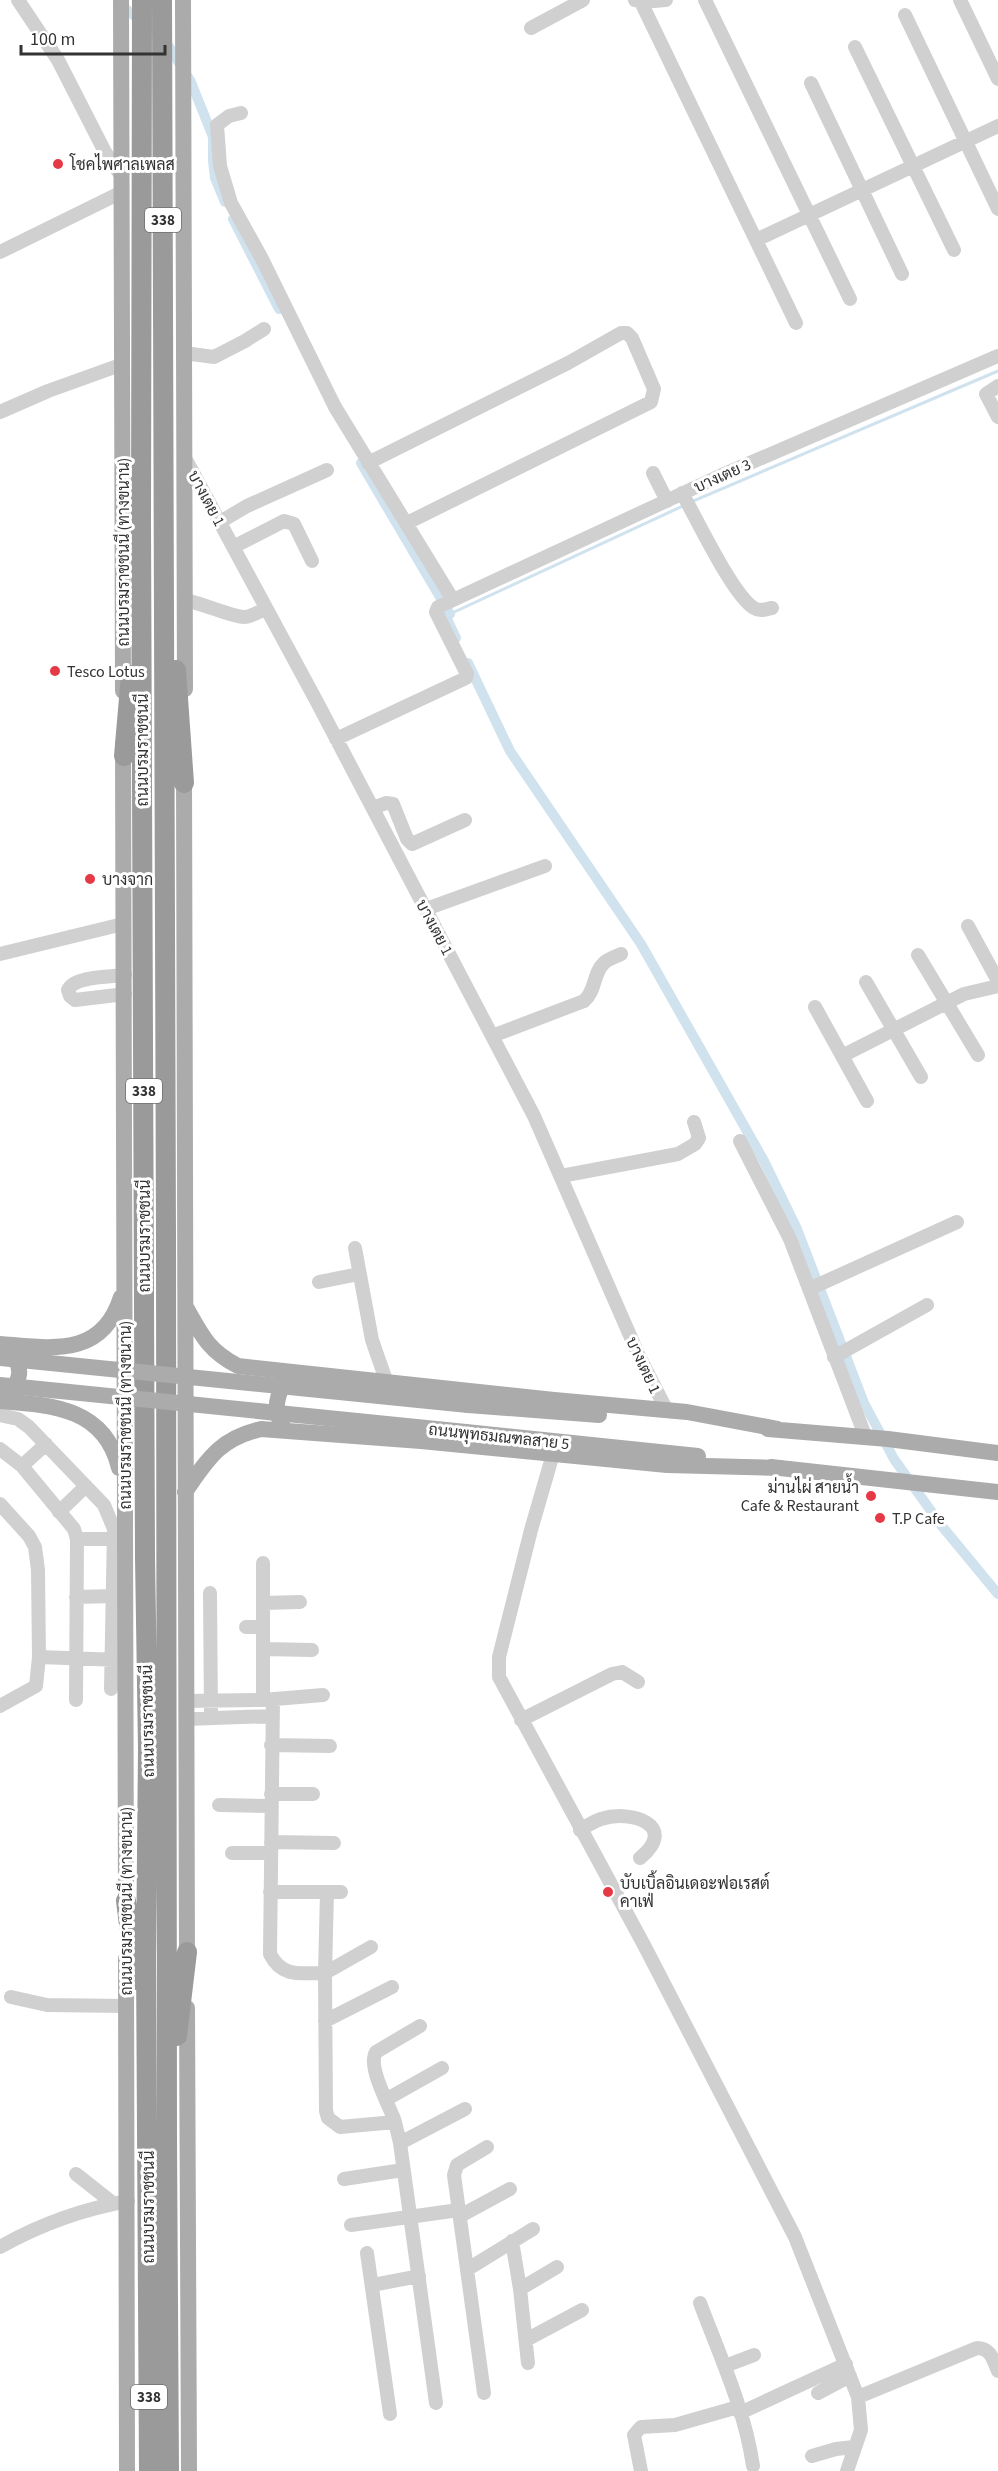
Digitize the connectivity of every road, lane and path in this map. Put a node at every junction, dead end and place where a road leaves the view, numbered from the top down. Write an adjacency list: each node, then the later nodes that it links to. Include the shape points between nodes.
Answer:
1 (18, 0): 20 (street, via 58,60)
2 (162, 0): 47 (highway, ถนนบรมราชชนนี / 338)
3 (183, 0): 31 (main road, 338)
4 (583, 0): 12 (street)
5 (666, 0): 8 (street)
6 (705, 0): 23 (street)
7 (960, 0): 14 (street)
8 (639, 1): 24 (street)
9 (121, 7): 20 (main road, ถนนบรมราชชนนี (ทางขนาน) / 338)
10 (142, 7): 48 (highway, ถนนบรมราชชนนี / 338)
11 (905, 15): 18 (street)
12 (531, 28)
13 (855, 47): 19 (street)
14 (998, 79)
15 (811, 82): 21 (street)
16 (241, 113): 38 (street, via 217,125 222,181 313,364)
17 (998, 126): 18 (street)
18 (966, 142): 19 (street); 22 (street)
19 (914, 167): 21 (street); 25 (street)
20 (122, 184): 26 (street); 33 (main road, ถนนบรมราชชนนี (ทางขนาน) / 338)
21 (862, 191): 23 (street); 27 (street)
22 (998, 209)
23 (810, 216): 24 (street); 28 (street)
24 (756, 240): 29 (street)
25 (954, 250)
26 (0, 252)
27 (902, 274)
28 (850, 298)
29 (796, 323)
30 (264, 329): 31 (street, via 214,357)
31 (184, 353): 37 (main road, 338)
32 (998, 356): 41 (street, บางเตย 3)
33 (123, 364): 35 (street); 54 (main road, ถนนบรมราชชนนี (ทางขนาน) / 338)
34 (998, 386): 36 (street, via 986,394)
35 (0, 412)
36 (998, 417)
37 (184, 454): 43 (street, บางเตย 1); 49 (main road, 338)
38 (368, 464): 44 (street); 44 (street, via 621,333 632,338 654,389 651,402)
39 (327, 470): 43 (street)
40 (653, 473): 42 (street)
41 (686, 500): 42 (street, บางเตย 3); 52 (street, via 730,580 746,601 761,611)
42 (667, 501): 50 (street, บางเตย 3)
43 (220, 522): 45 (street, บางเตย 1)
44 (407, 524): 50 (street)
45 (233, 547): 46 (street, via 284,521 294,524); 51 (street, บางเตย 1)
46 (312, 561)
47 (164, 575): 55 (highway, via 174,646); 162 (highway, ถนนบรมราชชนนี / 338)
48 (142, 591): 54 (highway); 163 (highway, ถนนบรมราชชนนี / 338)
49 (185, 600): 51 (street, via 246,617); 55 (main road, 338)
50 (447, 603): 53 (street, via 436,612 466,678)
51 (266, 608): 53 (street, บางเตย 1)
52 (772, 608)
53 (336, 740): 56 (street, บางเตย 1)
54 (124, 756): 60 (main road, ถนนบรมราชชนนี (ทางขนาน) / 338)
55 (184, 783): 87 (main road, 338)
56 (372, 808): 57 (street, via 393,804 412,844); 59 (street, บางเตย 1)
57 (465, 820)
58 (545, 866): 59 (street)
59 (426, 909): 72 (street, บางเตย 1)
60 (123, 924): 62 (street); 65 (main road, ถนนบรมราชชนนี (ทางขนาน) / 338)
61 (968, 926): 67 (street)
62 (0, 954)
63 (621, 954): 72 (street, via 599,969 593,989 584,1001)
64 (918, 955): 69 (street)
65 (124, 975): 68 (main road, ถนนบรมราชชนนี (ทางขนาน) / 338); 68 (street, via 81,980 68,990 75,1000)
66 (866, 982): 71 (street)
67 (998, 983): 69 (street)
68 (125, 994): 83 (main road, ถนนบรมราชชนนี (ทางขนาน) / 338)
69 (945, 1004): 71 (street); 73 (street)
70 (815, 1007): 74 (street)
71 (894, 1030): 74 (street); 75 (street)
72 (492, 1036): 79 (street, บางเตย 1)
73 (978, 1055)
74 (842, 1056): 76 (street)
75 (921, 1077)
76 (867, 1101)
77 (694, 1122): 79 (street, via 699,1138 678,1154)
78 (740, 1140): 85 (street)
79 (561, 1176): 94 (street, บางเตย 1)
80 (957, 1222): 85 (street)
81 (355, 1248): 82 (street)
82 (359, 1274): 84 (street); 91 (street, via 372,1340)
83 (126, 1282): 88 (main road, via 109,1323 86,1341 67,1347); 106 (main road, ถนนบรมราชชนนี (ทางขนาน) / 338)
84 (319, 1282)
85 (817, 1285): 89 (street)
86 (927, 1305): 89 (street)
87 (186, 1308): 90 (main road, via 207,1345 237,1366); 107 (main road, 338)
88 (3, 1349): 93 (main road, via 20,1366 20,1376 16,1386); 96 (main road, ถนนพุทธมณฑลสาย 5, bridge, via 468,1405)
89 (841, 1353): 98 (street, via 858,1412)
90 (308, 1374): 91 (main road); 97 (main road, via 284,1383 279,1392 276,1411 280,1422)
91 (387, 1383): 94 (main road)
92 (0, 1385): 104 (main road, ถนนพุทธมณฑลสาย 5, bridge, via 684,1454)
93 (0, 1400): 106 (main road, via 69,1410 99,1429 110,1441)
94 (666, 1409): 96 (main road)
95 (0, 1415): 99 (street, via 18,1419)
96 (778, 1429): 98 (main road, ถนนพุทธมณฑลสาย 5)
97 (294, 1430): 102 (main road); 107 (main road, via 261,1429 223,1443)
98 (875, 1438): 101 (main road, ถนนพุทธมณฑลสาย 5)
99 (46, 1444): 103 (street); 105 (street)
100 (0, 1449): 103 (street)
101 (998, 1453)
102 (553, 1454): 104 (main road, via 667,1465); 137 (street, via 499,1657 499,1677)
103 (22, 1466): 110 (street)
104 (782, 1468): 108 (main road, ถนนพุทธมณฑลสาย 5)
105 (86, 1486): 110 (street); 112 (street, via 108,1512)
106 (124, 1490): 125 (main road, ถนนบรมราชชนนี (ทางขนาน) / 338)
107 (185, 1492): 131 (main road, 338)
108 (998, 1492)
109 (0, 1504): 123 (street, via 35,1546)
110 (59, 1512): 111 (street, via 74,1529)
111 (77, 1539): 112 (street); 116 (street)
112 (115, 1539): 115 (street)
113 (263, 1563): 118 (street)
114 (210, 1593): 132 (street)
115 (114, 1596): 116 (street); 125 (street)
116 (76, 1597): 124 (street)
117 (300, 1602): 118 (street)
118 (263, 1603): 120 (street)
119 (246, 1627): 120 (street)
120 (263, 1627): 121 (street)
121 (263, 1649): 122 (street); 130 (street)
122 (312, 1650)
123 (39, 1657): 124 (street); 133 (street, via 36,1686)
124 (77, 1659): 125 (street); 129 (street)
125 (118, 1660): 127 (street); 149 (main road, ถนนบรมราชชนนี (ทางขนาน) / 338)
126 (638, 1682): 137 (street, via 622,1672 612,1674)
127 (111, 1689)
128 (323, 1695): 130 (street)
129 (76, 1700)
130 (268, 1700): 132 (street); 134 (street)
131 (186, 1701): 132 (street); 136 (main road, 338)
132 (211, 1701): 135 (street)
133 (0, 1706)
134 (273, 1716): 135 (street); 138 (street)
135 (211, 1718): 136 (street)
136 (186, 1719): 151 (main road, 338)
137 (521, 1719): 143 (street)
138 (271, 1745): 139 (street); 141 (street)
139 (330, 1746)
140 (313, 1794): 141 (street)
141 (271, 1800): 142 (street); 145 (street)
142 (219, 1805)
143 (580, 1830): 147 (street, via 609,1817 644,1820 655,1837 654,1844); 189 (street, via 787,2218)
144 (334, 1843): 145 (street)
145 (271, 1847): 146 (street); 148 (street)
146 (232, 1853)
147 (640, 1858)
148 (270, 1892): 152 (street, via 270,1954 275,1964 290,1972); 152 (street, via 334,1892)
149 (126, 1901): 155 (main road, ถนนบรมราชชนนี (ทางขนาน) / 338); 163 (highway, via 138,1996)
150 (371, 1947): 152 (street)
151 (187, 1952): 162 (highway); 203 (main road, 338)
152 (325, 1973): 156 (street)
153 (392, 1987): 156 (street)
154 (11, 1996): 155 (street, via 47,2005)
155 (126, 2006): 170 (main road, ถนนบรมราชชนนี (ทางขนาน) / 338)
156 (325, 2021): 161 (street, via 328,2118 340,2127)
157 (420, 2026): 159 (street, via 373,2057 377,2079)
158 (442, 2068): 159 (street)
159 (387, 2099): 161 (street)
160 (465, 2109): 164 (street)
161 (395, 2122): 164 (street)
162 (167, 2129): 202 (highway, ถนนบรมราชชนนี / 338)
163 (148, 2135): 201 (highway, ถนนบรมราชชนนี / 338)
164 (400, 2144): 166 (street)
165 (487, 2147): 171 (street, via 455,2168)
166 (403, 2170): 168 (street); 172 (street)
167 (76, 2174): 170 (street)
168 (344, 2179)
169 (510, 2189): 171 (street)
170 (121, 2202): 176 (street, via 44,2226); 200 (main road, ถนนบรมราชชนนี (ทางขนาน) / 338)
171 (459, 2213): 172 (street); 179 (street)
172 (410, 2217): 173 (street); 180 (street)
173 (351, 2225)
174 (533, 2229): 175 (street)
175 (512, 2241): 179 (street); 182 (street)
176 (0, 2247)
177 (367, 2253): 181 (street)
178 (557, 2267): 182 (street)
179 (468, 2269): 191 (street)
180 (419, 2276): 181 (street); 194 (street)
181 (372, 2286): 196 (street)
182 (520, 2289): 185 (street)
183 (700, 2303): 188 (street)
184 (582, 2310): 185 (street)
185 (526, 2340): 187 (street)
186 (754, 2355): 188 (street)
187 (528, 2363)
188 (725, 2366): 195 (street)
189 (848, 2370): 192 (street); 193 (street); 195 (street)
190 (998, 2371): 193 (street, via 990,2353 976,2348)
191 (484, 2393)
192 (818, 2393)
193 (858, 2397): 197 (street, via 862,2422)
194 (436, 2403)
195 (739, 2410): 199 (street); 204 (street, via 675,2425 641,2427 634,2435)
196 (390, 2414)
197 (854, 2447): 198 (street); 205 (street)
198 (812, 2456)
199 (753, 2466)
200 (127, 2471)
201 (149, 2471)
202 (169, 2471)
203 (189, 2471)
204 (641, 2471)
205 (846, 2471)

